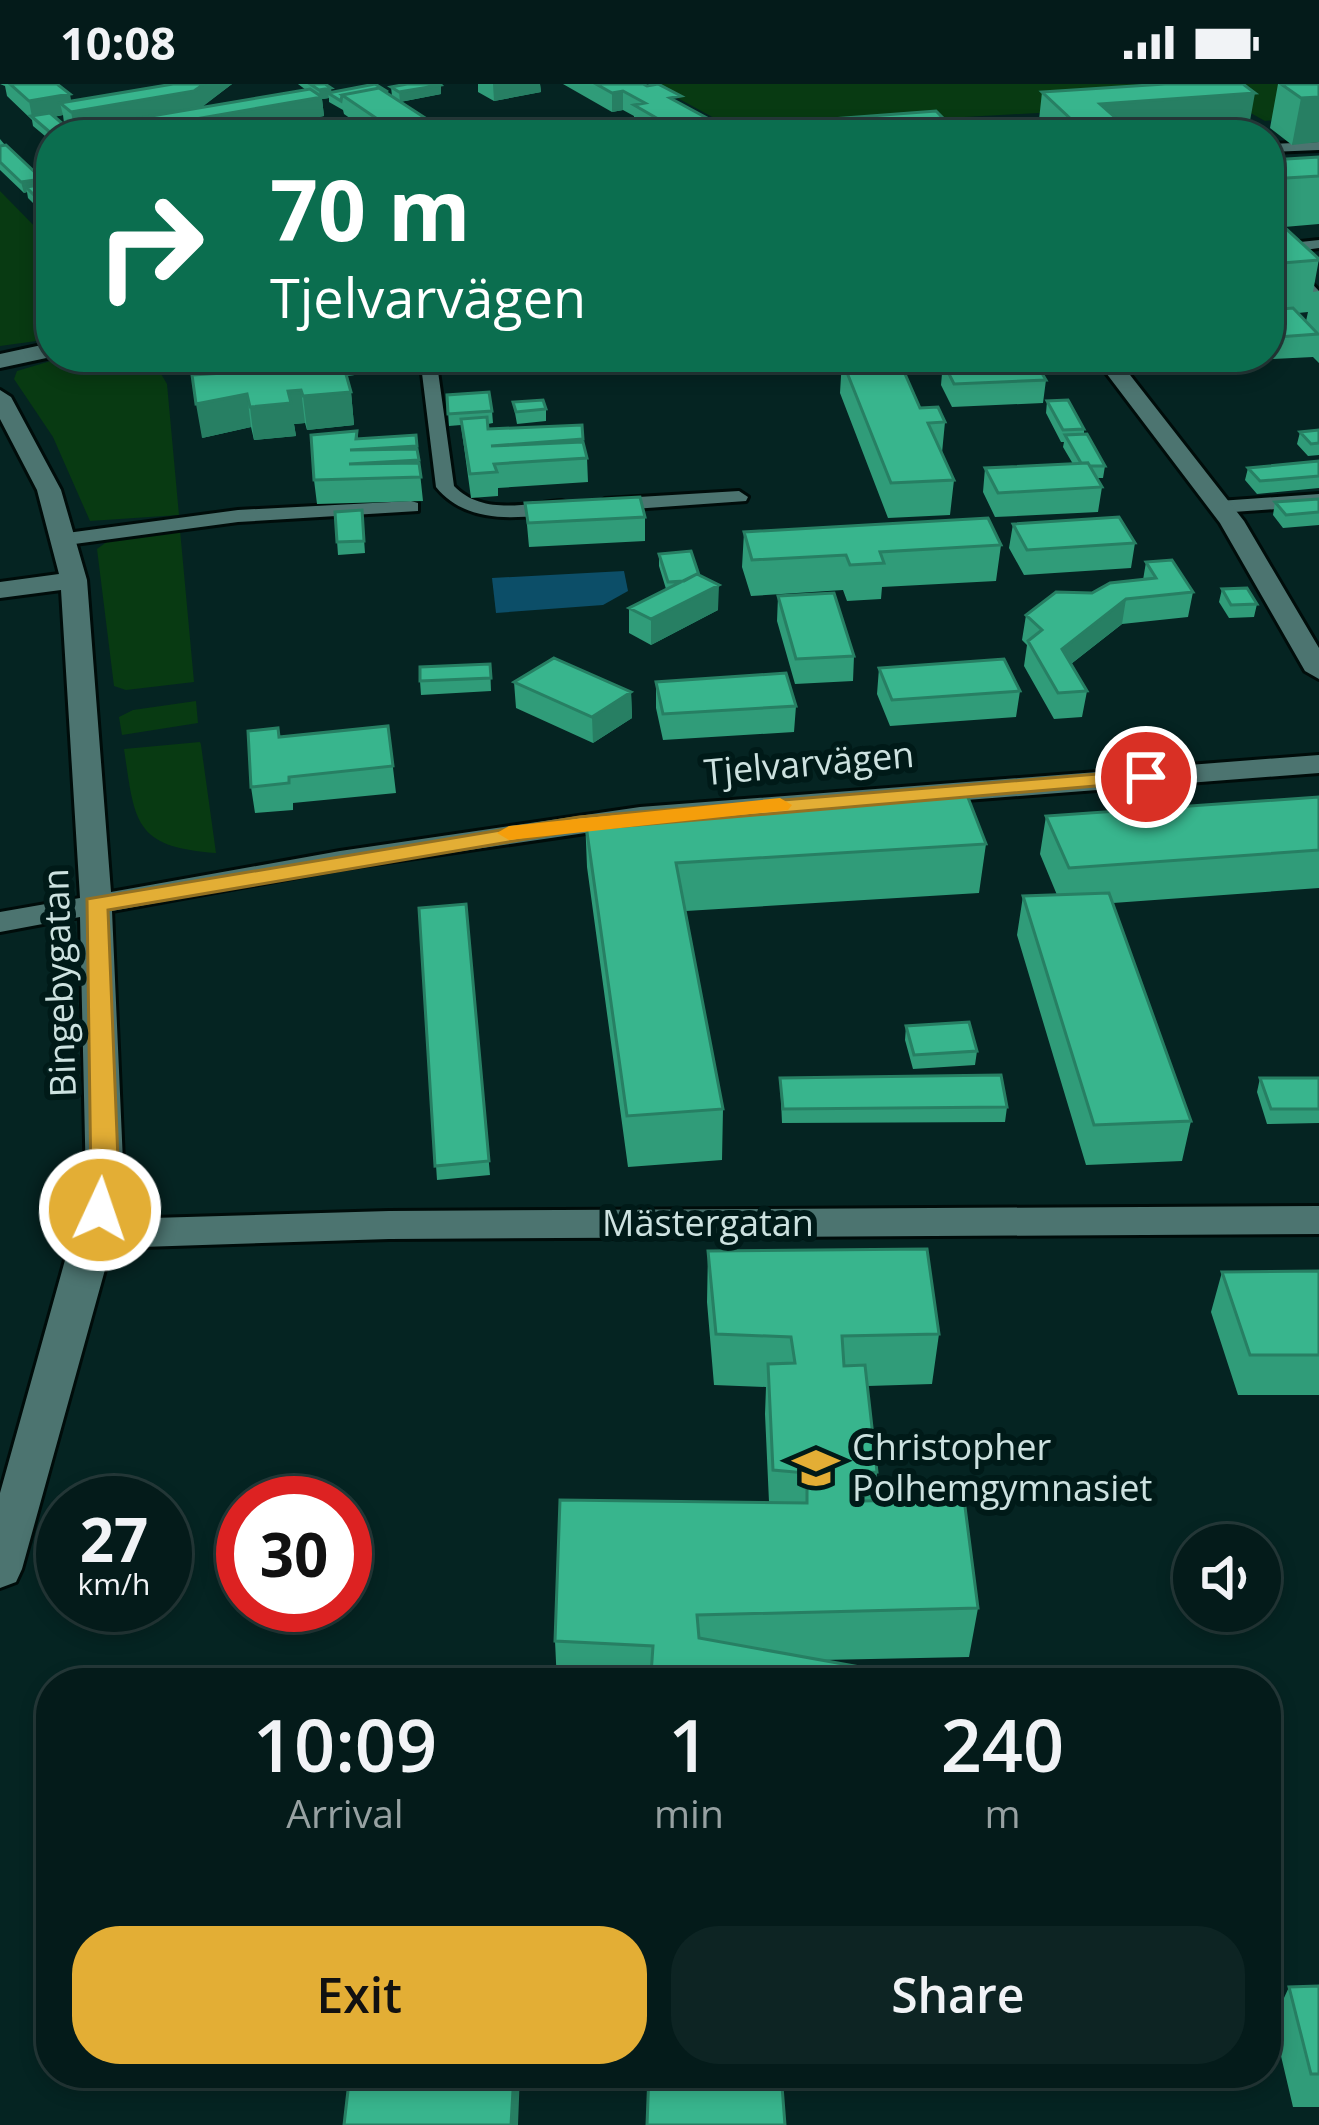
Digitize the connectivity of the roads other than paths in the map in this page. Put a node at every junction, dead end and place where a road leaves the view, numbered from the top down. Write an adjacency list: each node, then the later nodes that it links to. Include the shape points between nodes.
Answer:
1 (1319, 146): 2 (lane)
2 (1284, 147)
3 (1319, 244): 4 (lane)
4 (1284, 247)
5 (1284, 263): 6 (lane)
6 (1319, 300)
7 (36, 353): 8 (street)
8 (0, 361)
9 (430, 372): 12 (lane, via 445,487 474,509)
10 (1116, 372): 15 (street)
11 (0, 397): 16 (street, Bingebygatan)
12 (739, 497)
13 (1319, 500): 15 (lane)
14 (411, 507): 16 (lane)
15 (1220, 507): 19 (street)
16 (67, 538): 17 (street, Bingebygatan)
17 (74, 580): 18 (street); 21 (street, Bingebygatan)
18 (0, 590)
19 (1319, 671)
20 (1319, 764): 21 (street, Tjelvarvägen, via 640,816)
21 (95, 904): 22 (street, Tjelvarvägen); 24 (street, Bingebygatan, via 105,1185)
22 (0, 922)
23 (1319, 1220): 24 (street, Mästergatan, via 410,1224)
24 (96, 1234): 25 (street, Bingebygatan)
25 (0, 1569)

